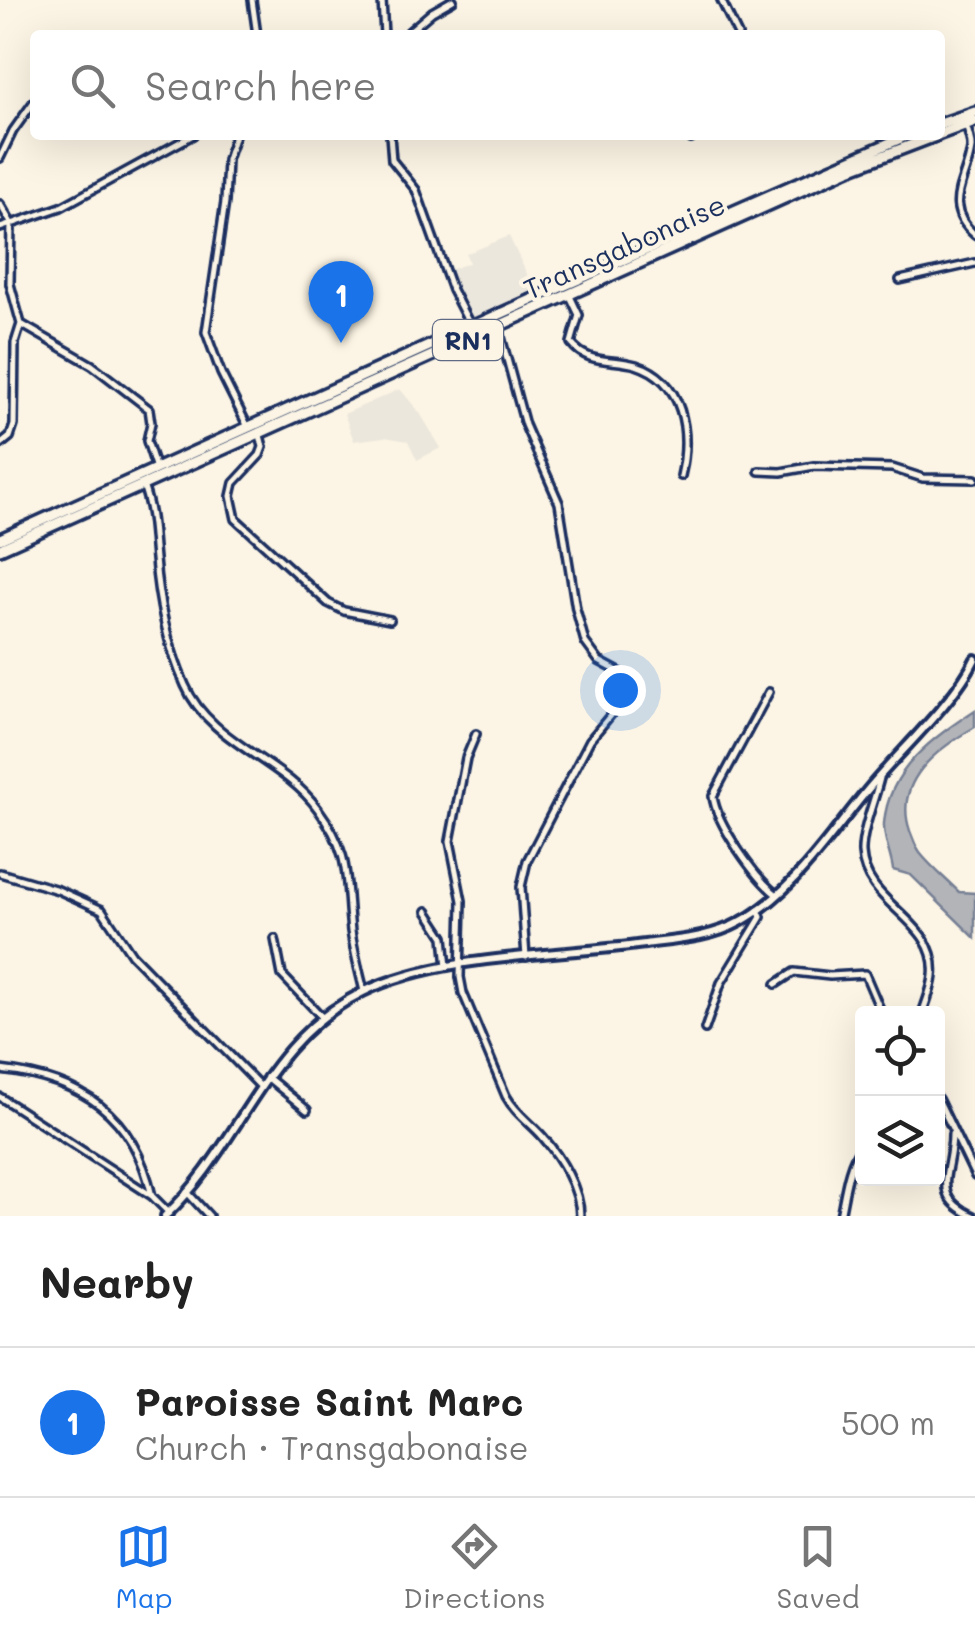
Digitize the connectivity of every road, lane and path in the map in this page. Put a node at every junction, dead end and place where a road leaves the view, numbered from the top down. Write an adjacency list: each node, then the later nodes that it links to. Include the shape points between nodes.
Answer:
1 (252, 0): 5 (street)
2 (382, 0): 6 (street)
3 (453, 0): 7 (street)
4 (722, 0): 8 (street)
5 (255, 30)
6 (384, 30)
7 (411, 30)
8 (736, 30)
9 (30, 107): 19 (street)
10 (975, 112): 11 (highway)
11 (945, 122)
12 (970, 123): 13 (highway, Transgabonaise / RN1); 23 (street, via 971,151 958,202)
13 (945, 133)
14 (185, 140): 21 (street, via 61,207)
15 (233, 140): 30 (street, via 206,332)
16 (390, 140): 29 (street, via 392,160 416,190)
17 (890, 140): 29 (highway, Transgabonaise / RN1)
18 (925, 140): 26 (highway, Transgabonaise / RN1)
19 (0, 158)
20 (0, 204): 21 (street)
21 (11, 224): 22 (street); 27 (street, via 10,284)
22 (0, 228)
23 (975, 235)
24 (975, 263): 25 (street)
25 (900, 280)
26 (568, 294): 28 (highway, Transgabonaise / RN1); 35 (street, via 579,314 571,343 578,352 634,364 670,389 688,436)
27 (21, 324): 32 (street, via 14,426); 33 (street, via 92,365 149,409 147,441)
28 (498, 326): 31 (highway, Transgabonaise / RN1); 50 (street, via 525,425 559,503 585,642 630,682 590,740 527,861 520,888)
29 (471, 327): 30 (highway, Transgabonaise / RN1)
30 (248, 427): 33 (highway, Transgabonaise / RN1)
31 (259, 432): 37 (highway, Transgabonaise / RN1); 40 (street, via 260,455 234,484 236,519 328,603)
32 (0, 445)
33 (156, 468): 38 (highway, Transgabonaise / RN1)
34 (759, 471): 36 (street, via 892,468 924,478)
35 (681, 476)
36 (975, 480)
37 (143, 485): 39 (highway, Transgabonaise / RN1); 54 (street, via 155,526 161,600 186,688 232,740 294,783 332,830 349,874)
38 (0, 539)
39 (0, 549)
40 (390, 620)
41 (975, 659): 44 (street, via 956,691)
42 (769, 692): 46 (street, via 714,796 718,816)
43 (476, 734): 51 (street, via 450,841 462,901)
44 (880, 775): 46 (street); 56 (street, via 862,854 876,890 916,926 928,949 934,974)
45 (0, 873): 61 (street, via 102,910 132,954)
46 (777, 894): 47 (street)
47 (758, 910): 50 (street, via 697,937); 58 (street, via 761,917 721,982)
48 (427, 911): 52 (street, via 444,937)
49 (275, 938): 57 (street, via 282,974)
50 (526, 958): 51 (street)
51 (460, 966): 52 (street); 72 (street, via 463,993 506,1096 572,1182)
52 (447, 967): 54 (street)
53 (776, 984): 55 (street, via 794,972 866,974)
54 (364, 991): 57 (street)
55 (879, 1006)
56 (924, 1006)
57 (322, 1017): 60 (street)
58 (704, 1028)
59 (0, 1070): 69 (street, via 67,1085 112,1113 144,1162)
60 (267, 1077): 61 (street); 63 (street)
61 (260, 1086): 68 (street)
62 (0, 1098): 69 (street)
63 (307, 1110)
64 (945, 1117): 65 (street)
65 (952, 1134): 67 (street); 74 (street, via 947,1197)
66 (855, 1163): 73 (street)
67 (975, 1176)
68 (188, 1192): 70 (street); 71 (street)
69 (152, 1196): 70 (street)
70 (167, 1214)
71 (208, 1216)
72 (580, 1216)
73 (840, 1216)
74 (973, 1216)

